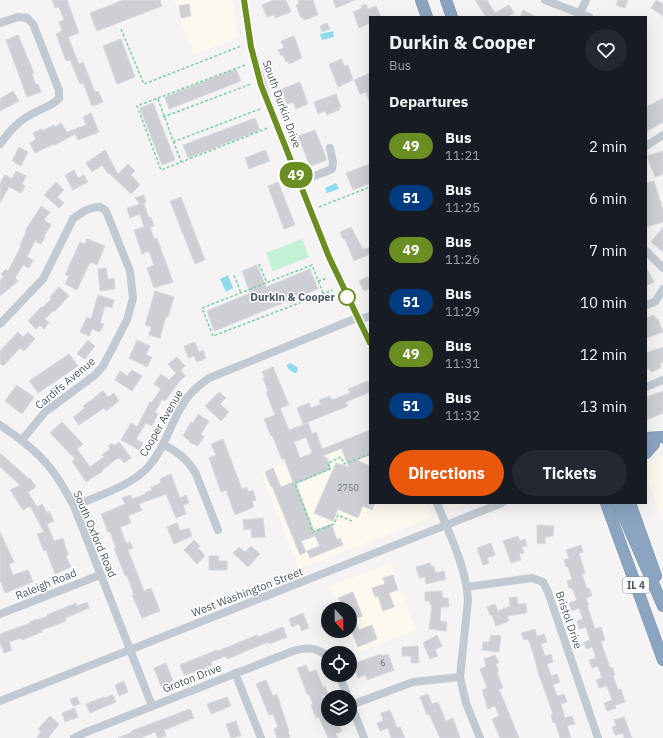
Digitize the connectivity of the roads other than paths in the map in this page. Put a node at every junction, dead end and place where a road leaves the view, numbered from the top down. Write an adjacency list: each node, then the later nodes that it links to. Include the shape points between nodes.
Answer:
1 (244, 0): 15 (street, South Durkin Drive, via 251,47 261,85)
2 (421, 0): 7 (highway)
3 (446, 0): 8 (highway)
4 (545, 0): 6 (street)
5 (586, 0): 6 (street)
6 (580, 13): 9 (street)
7 (427, 16)
8 (452, 16)
9 (588, 16)
10 (0, 24): 12 (street, via 28,14 62,100 22,119)
11 (663, 135): 13 (street)
12 (0, 144)
13 (647, 145)
14 (330, 148): 15 (street, via 332,170)
15 (299, 182): 21 (street, South Durkin Drive, via 329,257)
16 (647, 252): 17 (street)
17 (663, 268)
18 (663, 289): 19 (street, via 655,302)
19 (647, 305)
20 (369, 316): 21 (street, Cooper Avenue)
21 (358, 319): 23 (street, South Durkin Drive); 29 (street, Cooper Avenue, via 209,378 183,403)
22 (0, 324): 27 (street, Cardifs Avenue, via 44,279 74,219 81,212 102,204 130,271 133,298 127,320 103,366 95,375 45,412)
23 (369, 341)
24 (663, 380): 25 (street)
25 (647, 387)
26 (0, 425): 27 (street, South Oxford Road)
27 (22, 440): 37 (street, South Oxford Road, via 51,469)
28 (654, 441): 30 (highway)
29 (163, 444): 37 (street, Cooper Avenue, via 154,460 139,475); 39 (street, via 192,466)
30 (647, 452)
31 (437, 504): 38 (street)
32 (618, 504): 44 (highway)
33 (630, 504): 40 (highway, IL 4)
34 (637, 504): 40 (highway, via 654,551)
35 (488, 505): 38 (street, West Washington Street)
36 (606, 505): 48 (highway, IL 4)
37 (74, 506): 41 (street, South Oxford Road)
38 (446, 525): 42 (street, via 461,562); 46 (street, West Washington Street)
39 (218, 530)
40 (655, 572): 43 (highway, IL 4)
41 (100, 575): 45 (street, Raleigh Road); 46 (street, South Oxford Road)
42 (467, 587): 50 (street, via 468,600); 59 (street, Bristol Drive, via 542,577)
43 (663, 593)
44 (663, 606)
45 (0, 614)
46 (130, 650): 52 (street, West Washington Street); 53 (street, South Oxford Road)
47 (321, 652): 49 (street, Groton Drive, via 310,648 292,651)
48 (663, 660)
49 (235, 673): 53 (street, Groton Drive); 56 (street)
50 (460, 677): 51 (street, via 413,682); 58 (street, via 466,703)
51 (357, 700)
52 (0, 701)
53 (152, 706): 55 (street, Groton Drive)
54 (357, 720): 57 (street)
55 (74, 738)
56 (261, 738)
57 (364, 738)
58 (480, 738)
59 (598, 738)

